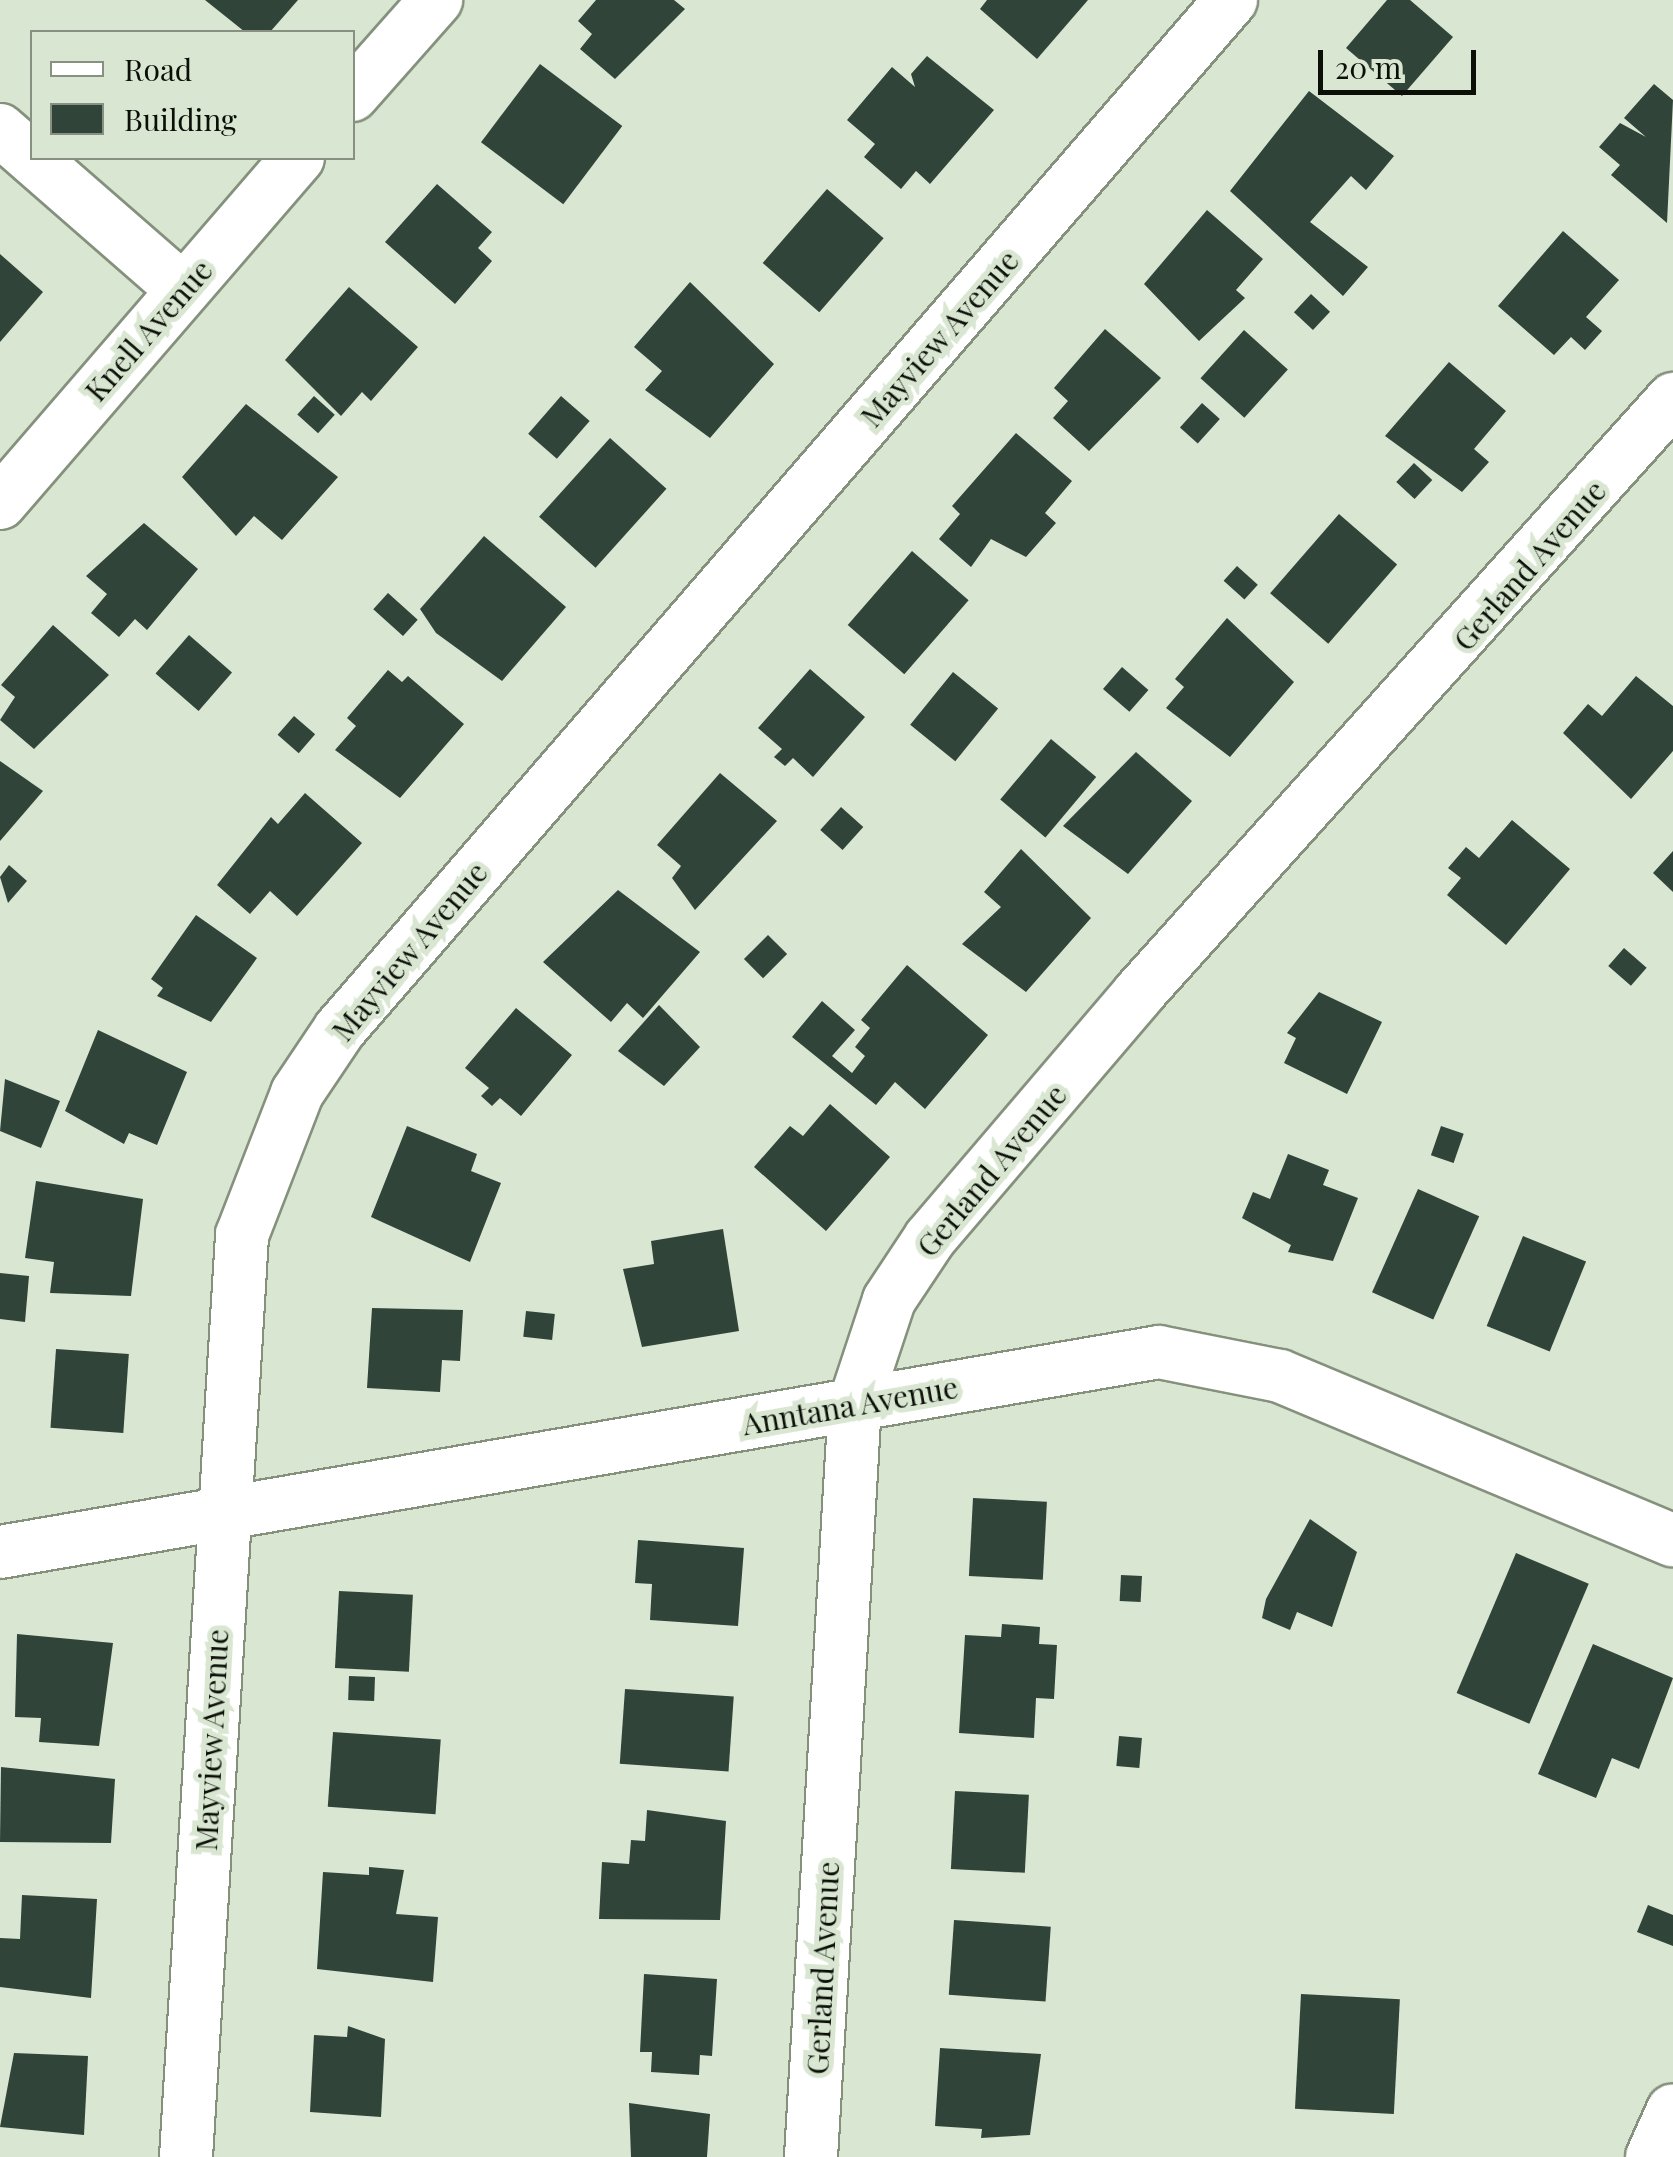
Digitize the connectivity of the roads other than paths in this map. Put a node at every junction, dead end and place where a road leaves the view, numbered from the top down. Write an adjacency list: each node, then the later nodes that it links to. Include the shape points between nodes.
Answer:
1 (436, 0): 3 (street)
2 (1231, 0): 12 (street, Mayview Avenue, via 352,1014 296,1093 242,1236)
3 (355, 92)
4 (0, 130): 5 (street)
5 (30, 156)
6 (34, 160): 8 (street)
7 (296, 160): 8 (street, Knell Avenue)
8 (182, 289): 10 (street, Knell Avenue)
9 (1673, 399): 11 (street, Gerland Avenue, via 930,1238 889,1300)
10 (0, 504)
11 (856, 1403): 12 (street, Anntana Avenue); 13 (street, Anntana Avenue, via 1159,1352 1210,1357 1362,1406); 17 (street, Gerland Avenue)
12 (224, 1517): 14 (street, Anntana Avenue); 16 (street, Mayview Avenue)
13 (1673, 1540)
14 (0, 1552)
15 (1673, 2110): 18 (street)
16 (186, 2157)
17 (811, 2157)
18 (1652, 2157)

